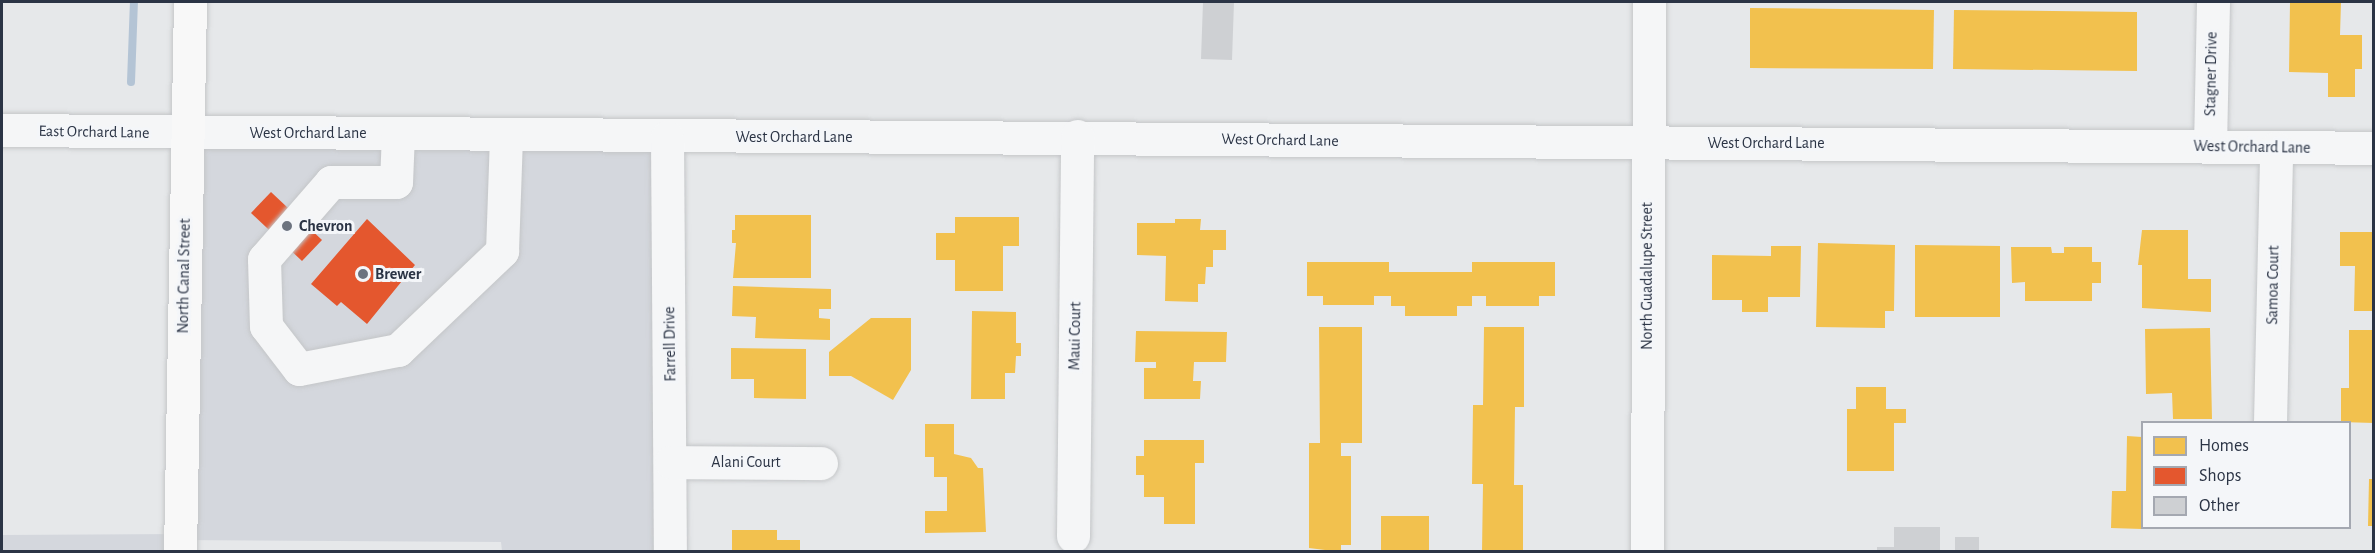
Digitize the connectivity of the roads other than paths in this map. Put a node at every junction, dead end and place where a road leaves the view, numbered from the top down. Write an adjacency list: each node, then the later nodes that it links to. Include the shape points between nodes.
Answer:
1 (190, 2): 5 (main road, North Canal Street)
2 (1649, 2): 10 (street, North Guadalupe Street)
3 (2212, 2): 11 (street, Stagner Drive)
4 (2, 130): 5 (street, East Orchard Lane)
5 (187, 133): 6 (street, West Orchard Lane); 18 (main road, North Canal Street)
6 (398, 134): 7 (street, West Orchard Lane); 7 (street, via 396,182 331,182 264,258 266,326 299,369 398,350 502,250)
7 (506, 135): 9 (street, West Orchard Lane)
8 (1077, 136): 9 (street, West Orchard Lane); 10 (street, West Orchard Lane); 17 (street, Maui Court)
9 (668, 137): 15 (street, Farrell Drive)
10 (1647, 142): 11 (street, West Orchard Lane); 20 (street, North Guadalupe Street)
11 (2210, 146): 12 (street, West Orchard Lane)
12 (2276, 148): 13 (street, West Orchard Lane); 14 (street, Samoa Court)
13 (2373, 148)
14 (2270, 421)
15 (671, 462): 16 (street, Alani Court); 19 (street, Farrell Drive)
16 (821, 463)
17 (1073, 536)
18 (180, 552)
19 (670, 552)
20 (1647, 552)

